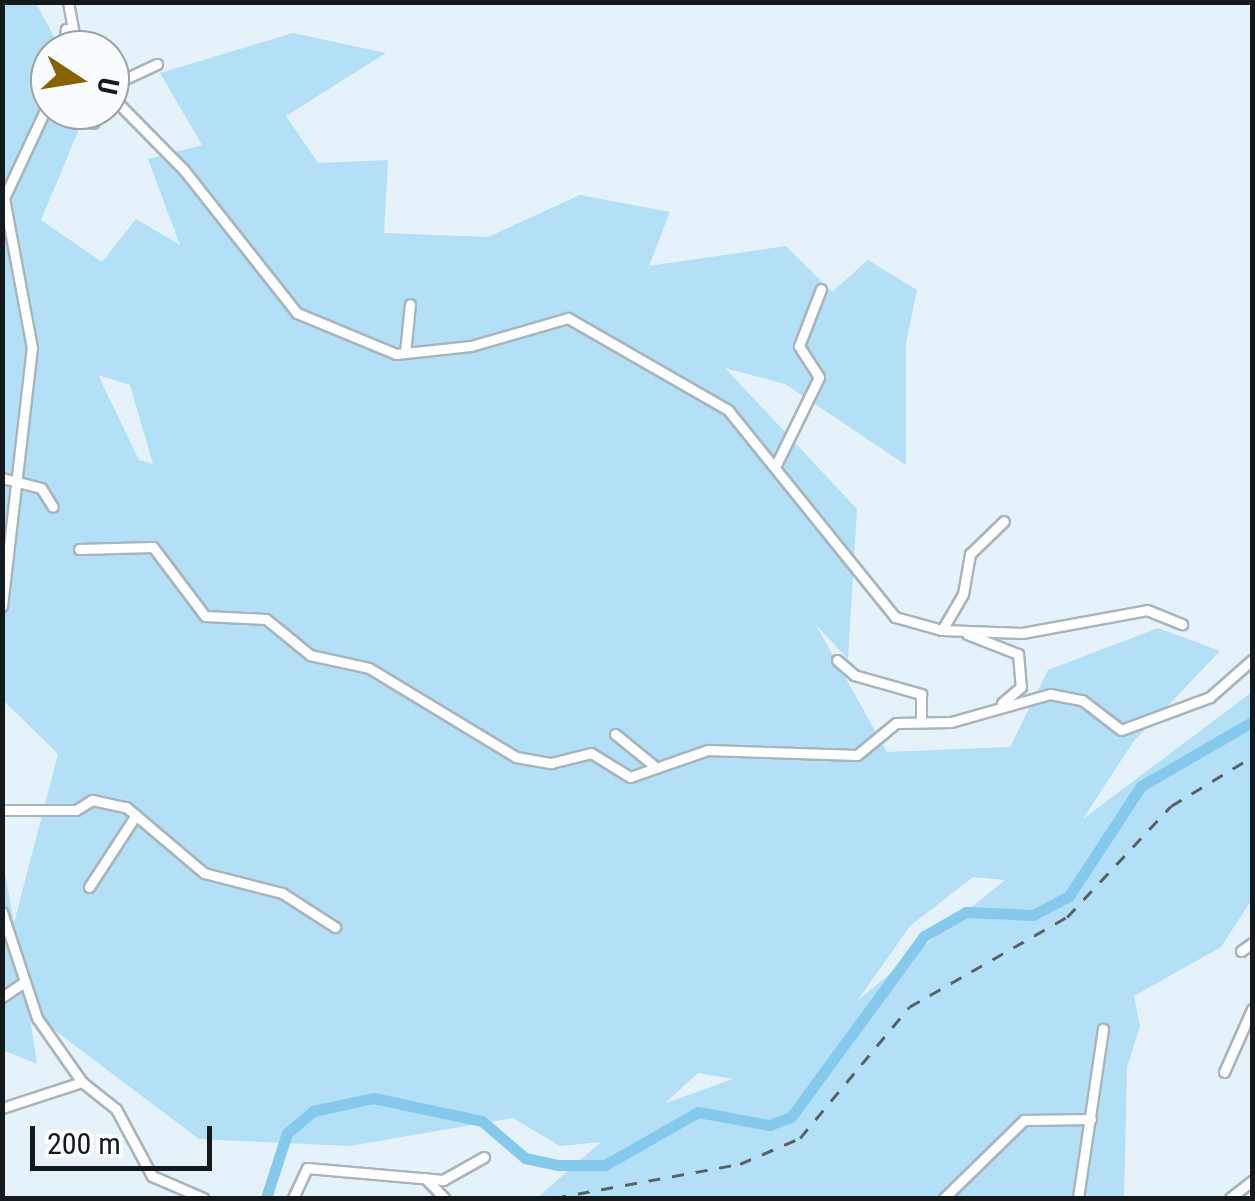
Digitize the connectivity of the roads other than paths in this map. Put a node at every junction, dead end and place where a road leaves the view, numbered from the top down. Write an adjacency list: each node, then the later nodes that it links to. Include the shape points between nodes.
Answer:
1 (68, 2): 2 (street)
2 (66, 26): 3 (street); 4 (street)
3 (66, 30)
4 (68, 30)
5 (158, 64): 6 (street)
6 (130, 77)
7 (130, 115): 11 (street, via 184,170 294,311)
8 (36, 130): 14 (street, via 4,198 32,348)
9 (822, 289): 12 (street, via 799,346 819,377)
10 (410, 304): 11 (street)
11 (405, 353): 12 (street, via 576,320 728,410)
12 (776, 467): 20 (street, via 887,612)
13 (2, 478): 14 (street)
14 (15, 480): 15 (street, via 44,489); 18 (street)
15 (52, 507)
16 (1004, 521): 20 (street, via 970,554 964,594)
17 (79, 549): 27 (street, via 153,546 205,616 266,620 310,654 369,668 516,757 551,763 591,753 630,777)
18 (2, 606)
19 (1182, 624): 21 (street, via 1129,610 1037,632)
20 (942, 630): 21 (street)
21 (960, 631): 24 (street, via 1018,654 1021,688)
22 (837, 660): 25 (street, via 854,675 921,694)
23 (1252, 660): 24 (street, via 1210,697 1121,730 1057,693)
24 (996, 708): 25 (street)
25 (921, 720): 27 (street, via 892,725 857,754 708,750)
26 (615, 734): 27 (street)
27 (652, 764)
28 (2, 810): 29 (street, via 80,809 92,800)
29 (136, 815): 30 (street); 32 (street, via 204,873 282,894)
30 (89, 887)
31 (2, 912): 35 (street)
32 (335, 927)
33 (1252, 943): 34 (street)
34 (1241, 950)
35 (24, 982): 36 (street); 40 (street)
36 (2, 996)
37 (1252, 1009): 39 (street)
38 (1103, 1029): 42 (street)
39 (1224, 1072)
40 (82, 1082): 41 (street); 46 (street, via 116,1109 152,1176)
41 (2, 1108)
42 (1091, 1119): 49 (street, via 1024,1120); 50 (street)
43 (484, 1157): 44 (street, via 443,1180)
44 (422, 1176): 47 (street, via 307,1168); 48 (street)
45 (1252, 1181): 51 (street)
46 (204, 1198)
47 (293, 1198)
48 (444, 1198)
49 (944, 1198)
50 (1078, 1198)
51 (1230, 1198)

